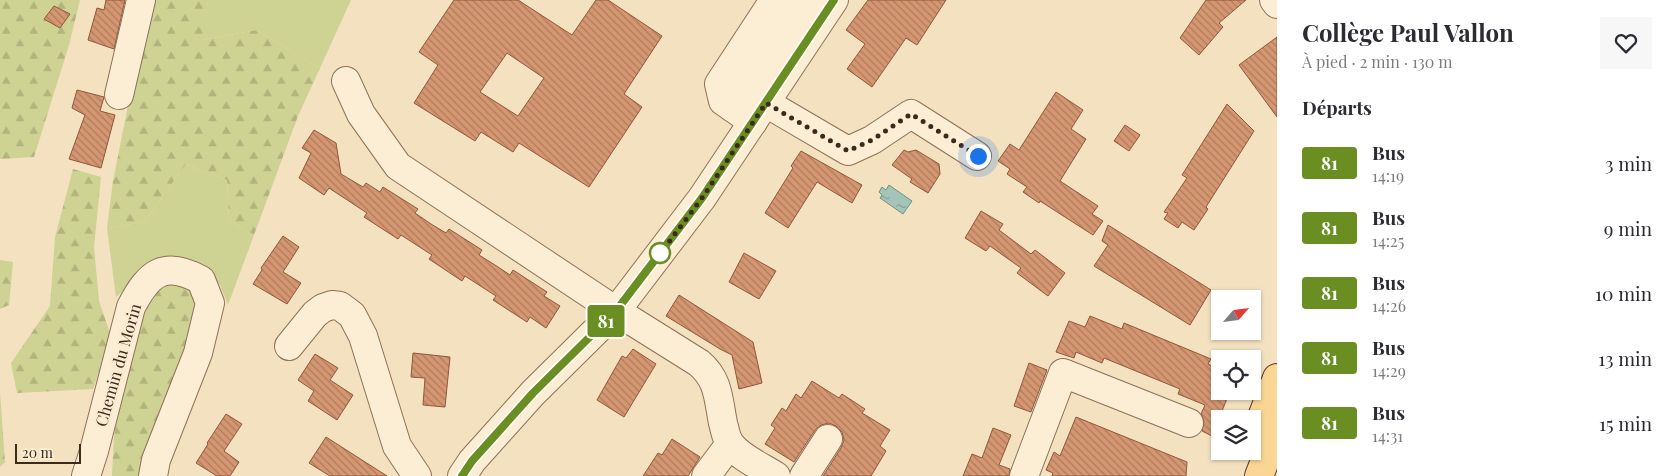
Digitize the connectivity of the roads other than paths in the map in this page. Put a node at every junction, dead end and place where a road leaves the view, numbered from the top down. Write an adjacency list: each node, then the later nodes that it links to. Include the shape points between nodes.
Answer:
1 (142, 0): 8 (street)
2 (774, 0): 9 (street, via 719,84 723,101)
3 (803, 0): 9 (street)
4 (834, 0): 9 (street)
5 (1274, 0): 6 (street)
6 (1277, 4)
7 (346, 81): 11 (street, via 361,114 398,166)
8 (119, 95)
9 (751, 111): 10 (street, via 848,151 872,140 911,114); 11 (street, via 702,198)
10 (978, 156)
11 (616, 311): 18 (street, via 708,371 714,380); 23 (street, via 533,393)
12 (289, 346): 22 (street, via 322,308 340,306 352,315 363,336 397,446)
13 (1277, 378): 14 (main road)
14 (1261, 420)
15 (1189, 423): 27 (street, via 1063,374)
16 (1277, 430): 29 (main road)
17 (828, 439): 26 (street)
18 (730, 444): 24 (street); 25 (street)
19 (1246, 460): 28 (main road)
20 (86, 476): 21 (street, Chemin du Morin, via 131,307 151,277 169,270 186,272 201,280 210,303 198,353 156,460)
21 (153, 476)
22 (417, 476)
23 (462, 476)
24 (706, 476)
25 (776, 476)
26 (804, 476)
27 (1024, 476)
28 (1240, 476)
29 (1259, 476)

